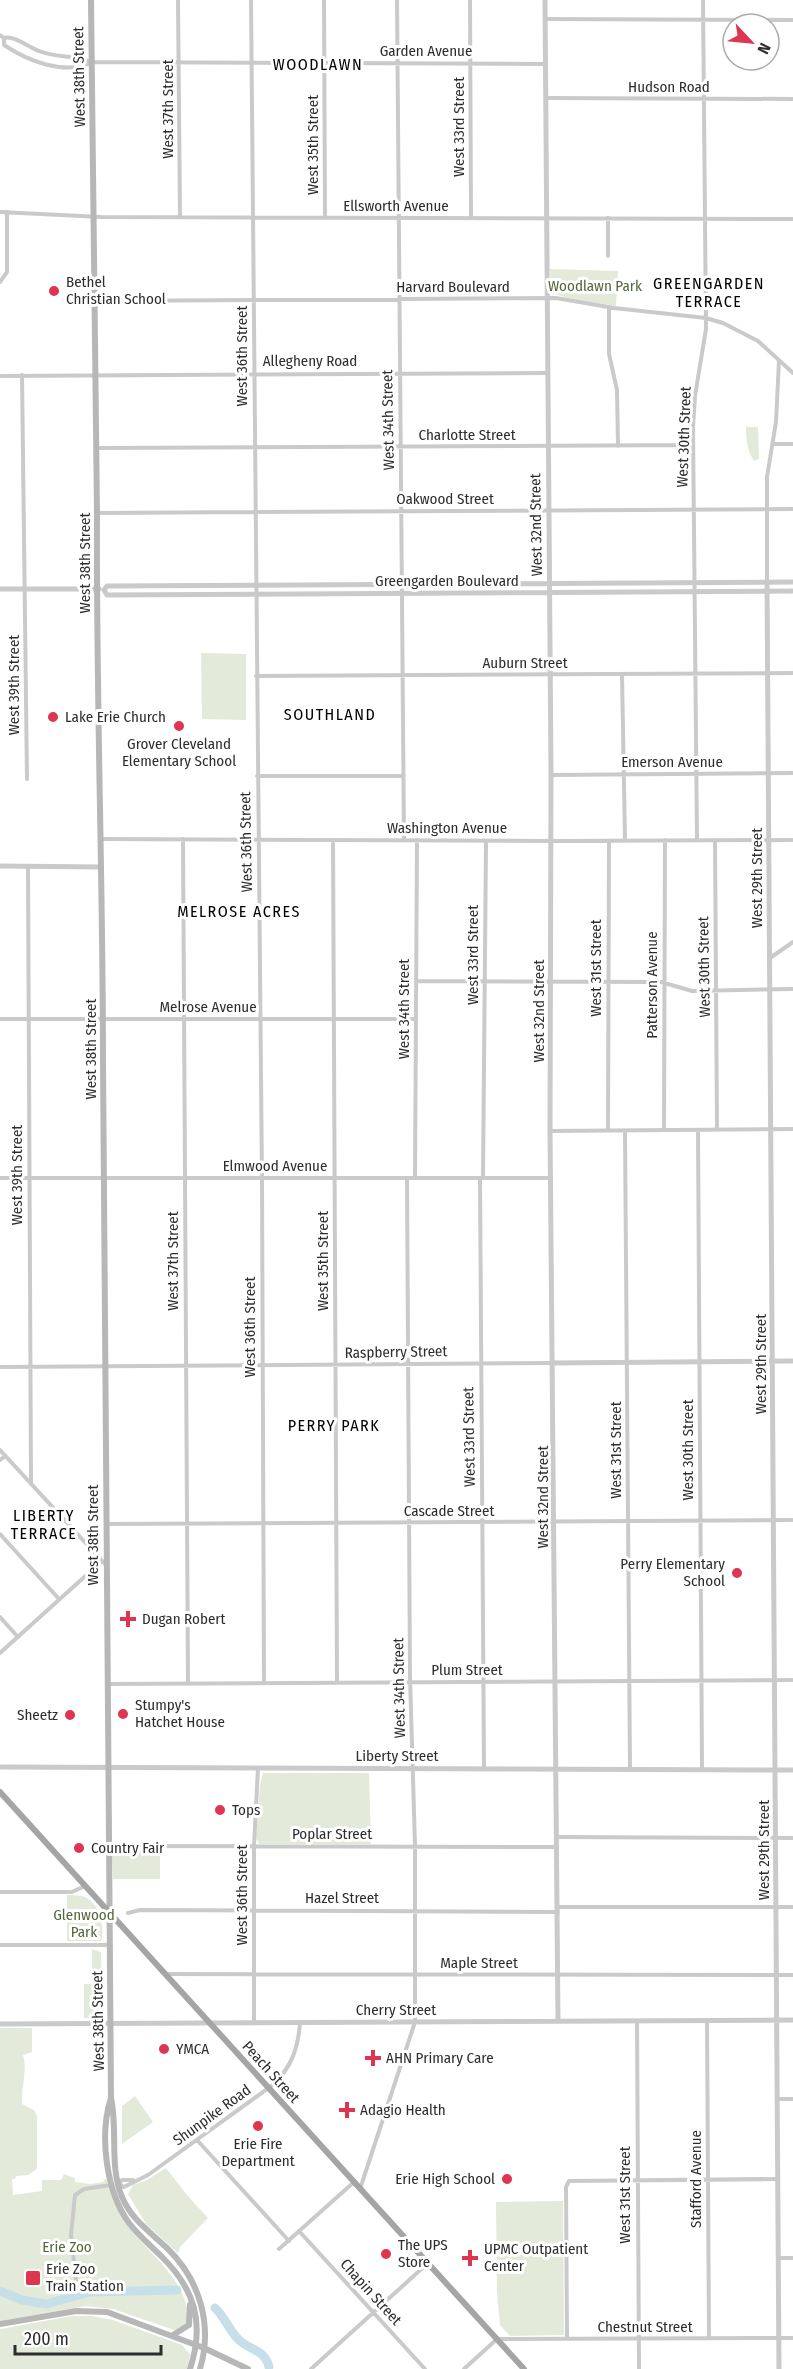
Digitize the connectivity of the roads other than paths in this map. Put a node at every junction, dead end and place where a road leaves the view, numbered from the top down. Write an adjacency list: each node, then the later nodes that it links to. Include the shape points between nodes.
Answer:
1 (91, 0): 13 (main road, West 38th Street)
2 (178, 0): 15 (street, West 37th Street)
3 (251, 0): 14 (street, West 36th Street)
4 (324, 0): 16 (street, West 35th Street)
5 (397, 0): 18 (street, West 34th Street)
6 (470, 0): 17 (street, West 33rd Street)
7 (545, 0): 9 (street, West 32nd Street)
8 (704, 0): 10 (street, West 30th Street)
9 (545, 19): 10 (street); 19 (street, West 32nd Street)
10 (704, 20): 11 (street); 21 (street, West 30th Street)
11 (793, 20)
12 (2, 36): 13 (street, Garden Avenue, via 10,36 43,53); 13 (street, Garden Avenue, via 4,45 40,63 80,68)
13 (91, 62): 15 (street, Garden Avenue); 25 (main road, West 38th Street)
14 (252, 62): 15 (street, Garden Avenue); 16 (street, Garden Avenue); 27 (street, West 36th Street)
15 (179, 63): 26 (street, West 37th Street)
16 (325, 63): 18 (street, Garden Avenue); 29 (street, West 35th Street)
17 (470, 63): 18 (street, Garden Avenue); 19 (street, Garden Avenue); 30 (street, West 33rd Street)
18 (397, 64): 28 (street, West 34th Street)
19 (545, 64): 20 (street, West 32nd Street)
20 (546, 98): 21 (street, Hudson Road); 31 (street, West 32nd Street)
21 (704, 99): 22 (street, Hudson Road); 33 (street, West 30th Street)
22 (793, 99)
23 (0, 212): 24 (street, Ellsworth Avenue)
24 (7, 212): 25 (street, Ellsworth Avenue); 36 (street, via 7,272)
25 (93, 217): 26 (street, Ellsworth Avenue); 40 (main road, West 38th Street)
26 (180, 217): 27 (street, Ellsworth Avenue)
27 (253, 217): 29 (street, Ellsworth Avenue); 39 (street, West 36th Street)
28 (399, 217): 29 (street, Ellsworth Avenue); 30 (street, Ellsworth Avenue); 38 (street, West 34th Street)
29 (325, 218)
30 (471, 218): 31 (street, Ellsworth Avenue)
31 (547, 219): 32 (street, Ellsworth Avenue); 37 (street, West 32nd Street)
32 (608, 219): 33 (street, Ellsworth Avenue); 35 (street)
33 (706, 219): 34 (street, Ellsworth Avenue); 42 (street, West 30th Street)
34 (793, 219)
35 (608, 256)
36 (2, 280)
37 (547, 298): 38 (street, Harvard Boulevard); 41 (street, Harvard Boulevard); 45 (street, West 32nd Street)
38 (399, 299): 39 (street, Harvard Boulevard); 44 (street, West 34th Street)
39 (254, 300): 40 (street, Harvard Boulevard); 48 (street, West 36th Street)
40 (94, 302): 47 (main road, West 38th Street)
41 (609, 308): 42 (street, Harvard Boulevard); 54 (street)
42 (706, 318): 43 (street, Harvard Boulevard, via 748,335); 53 (street, West 30th Street, via 694,402)
43 (779, 360): 46 (street, Harvard Boulevard); 51 (street, West 29th Street)
44 (399, 373): 45 (street, Allegheny Road); 48 (street, Allegheny Road); 58 (street, West 34th Street)
45 (548, 373): 56 (street, West 32nd Street)
46 (793, 373)
47 (94, 374): 48 (street, Allegheny Road); 49 (street, Allegheny Road); 57 (main road, West 38th Street)
48 (254, 374): 55 (street, West 36th Street)
49 (22, 375): 50 (street, Allegheny Road); 73 (street, West 39th Street)
50 (0, 376)
51 (772, 444): 52 (street); 60 (street, West 29th Street)
52 (793, 444)
53 (693, 445): 54 (street, Charlotte Street); 59 (street, West 30th Street)
54 (618, 446): 56 (street, Charlotte Street)
55 (255, 447): 57 (street, Charlotte Street); 58 (street, Charlotte Street); 64 (street, West 36th Street)
56 (547, 447): 58 (street, Charlotte Street); 62 (street, West 32nd Street)
57 (97, 448): 65 (main road, West 38th Street)
58 (401, 448): 63 (street, West 34th Street)
59 (694, 509): 60 (street, Oakwood Street); 62 (street, Oakwood Street); 67 (street, West 30th Street)
60 (766, 509): 61 (street, Oakwood Street); 68 (street, West 29th Street)
61 (793, 509)
62 (549, 510): 63 (street, Oakwood Street); 69 (street, West 32nd Street)
63 (402, 511): 64 (street, Oakwood Street); 71 (street, West 34th Street)
64 (255, 512): 65 (street, Oakwood Street); 70 (street, West 36th Street)
65 (97, 513): 74 (main road, West 38th Street)
66 (793, 582): 68 (street, Greengarden Boulevard)
67 (694, 583): 68 (street, Greengarden Boulevard); 69 (street, Greengarden Boulevard); 78 (street, West 30th Street)
68 (767, 583): 75 (street, West 29th Street)
69 (549, 584): 71 (street, Greengarden Boulevard); 77 (street, West 32nd Street)
70 (256, 585): 71 (street, Greengarden Boulevard); 74 (street, Greengarden Boulevard); 79 (street, West 36th Street)
71 (402, 585): 80 (street, West 34th Street)
72 (0, 589): 73 (street, Greengarden Boulevard)
73 (25, 589): 74 (street, Greengarden Boulevard); 95 (street, West 39th Street)
74 (100, 589): 79 (street, Greengarden Boulevard, via 106,595); 96 (main road, West 38th Street)
75 (767, 591): 76 (street, Greengarden Boulevard); 78 (street, Greengarden Boulevard); 83 (street, West 29th Street)
76 (793, 591)
77 (549, 592): 78 (street, Greengarden Boulevard); 80 (street, Greengarden Boulevard); 86 (street, West 32nd Street)
78 (694, 592): 82 (street, West 30th Street)
79 (256, 594): 80 (street, Greengarden Boulevard); 87 (street, West 36th Street)
80 (402, 594): 85 (street, West 34th Street)
81 (622, 674): 82 (street, Auburn Street); 86 (street, Auburn Street); 88 (street)
82 (694, 674): 83 (street, Auburn Street); 89 (street, West 30th Street)
83 (768, 674): 84 (street, Auburn Street); 90 (street, West 29th Street)
84 (793, 674)
85 (402, 675): 86 (street, Auburn Street); 87 (street, Auburn Street); 94 (street, West 34th Street)
86 (550, 675): 92 (street, West 32nd Street)
87 (256, 676): 93 (street, West 36th Street)
88 (623, 774): 89 (street, Emerson Avenue); 92 (street, Emerson Avenue); 102 (street)
89 (695, 774): 90 (street, Emerson Avenue); 104 (street, West 30th Street)
90 (768, 774): 91 (street, Emerson Avenue); 106 (street, West 29th Street)
91 (793, 774)
92 (551, 775): 109 (street, West 32nd Street)
93 (257, 776): 94 (street); 98 (street, West 36th Street)
94 (404, 776): 100 (street, West 34th Street)
95 (27, 779)
96 (102, 839): 97 (street, Washington Avenue); 113 (main road, West 38th Street)
97 (183, 839): 98 (street, Washington Avenue); 127 (street, West 37th Street)
98 (258, 839): 99 (street, Washington Avenue); 128 (street, West 36th Street)
99 (333, 840): 100 (street, Washington Avenue); 130 (street, West 35th Street)
100 (404, 840): 101 (street, Washington Avenue)
101 (417, 840): 108 (street, Washington Avenue); 116 (street, West 34th Street)
102 (625, 840): 103 (street, Washington Avenue); 110 (street, Washington Avenue)
103 (665, 840): 104 (street, Washington Avenue); 120 (street, Patterson Avenue)
104 (697, 840): 105 (street, Washington Avenue)
105 (715, 840): 106 (street, Washington Avenue); 121 (street, West 30th Street)
106 (769, 840): 107 (street, Washington Avenue); 115 (street, West 29th Street)
107 (793, 840)
108 (486, 841): 109 (street, Washington Avenue); 117 (street, West 33rd Street)
109 (551, 841): 110 (street, Washington Avenue); 118 (street, West 32nd Street)
110 (609, 841): 119 (street, West 31st Street)
111 (0, 866): 112 (street)
112 (28, 866): 113 (street); 125 (street, West 39th Street)
113 (101, 867): 126 (main road, West 38th Street)
114 (793, 942): 115 (street)
115 (770, 958): 122 (street, West 29th Street)
116 (416, 981): 117 (street); 129 (street, West 34th Street)
117 (484, 981): 118 (street); 147 (street, West 33rd Street)
118 (551, 981): 119 (street); 136 (street, West 32nd Street)
119 (608, 982): 120 (street); 137 (street, West 31st Street)
120 (664, 982): 121 (street, via 689,990); 133 (street, Patterson Avenue)
121 (717, 990): 122 (street); 135 (street, West 30th Street)
122 (770, 990): 123 (street); 131 (street, West 29th Street)
123 (793, 990)
124 (0, 1019): 125 (street, Melrose Avenue)
125 (29, 1019): 126 (street, Melrose Avenue); 140 (street, West 39th Street)
126 (102, 1019): 127 (street, Melrose Avenue); 141 (main road, West 38th Street)
127 (183, 1019): 128 (street, Melrose Avenue); 142 (street, West 37th Street)
128 (260, 1019): 130 (street, Melrose Avenue); 143 (street, West 36th Street)
129 (416, 1019): 130 (street, Melrose Avenue); 146 (street, West 34th Street)
130 (333, 1020): 144 (street, West 35th Street)
131 (771, 1129): 132 (street); 135 (street); 149 (street, West 29th Street)
132 (793, 1129)
133 (664, 1130): 134 (street); 138 (street)
134 (698, 1130): 135 (street); 152 (street, West 30th Street)
135 (717, 1130)
136 (550, 1131): 137 (street); 148 (street, West 32nd Street)
137 (608, 1131): 138 (street)
138 (625, 1131): 151 (street, West 31st Street)
139 (0, 1178): 140 (street, Elmwood Avenue)
140 (29, 1178): 141 (street, Elmwood Avenue); 160 (street, West 39th Street)
141 (104, 1178): 142 (street, Elmwood Avenue); 156 (main road, West 38th Street)
142 (185, 1178): 143 (street, Elmwood Avenue); 157 (street, West 37th Street)
143 (262, 1178): 144 (street, Elmwood Avenue); 158 (street, West 36th Street)
144 (334, 1178): 145 (street, Elmwood Avenue); 159 (street, West 35th Street)
145 (407, 1178): 146 (street, Elmwood Avenue); 153 (street, West 34th Street)
146 (415, 1178): 147 (street, Elmwood Avenue)
147 (482, 1178): 148 (street, Elmwood Avenue); 154 (street, West 33rd Street)
148 (551, 1178): 155 (street, West 32nd Street)
149 (772, 1361): 150 (street, Raspberry Street); 152 (street, Raspberry Street); 166 (street, West 29th Street)
150 (793, 1361)
151 (627, 1362): 152 (street, Raspberry Street); 155 (street, Raspberry Street); 171 (street, West 31st Street)
152 (699, 1362): 168 (street, West 30th Street)
153 (408, 1363): 154 (street, Raspberry Street); 159 (street, Raspberry Street); 173 (street, West 34th Street)
154 (480, 1363): 155 (street, Raspberry Street); 169 (street, West 33rd Street)
155 (554, 1363): 170 (street, West 32nd Street)
156 (104, 1365): 157 (street, Raspberry Street); 160 (street, Raspberry Street); 174 (main road, West 38th Street)
157 (186, 1365): 158 (street, Raspberry Street); 175 (street, West 37th Street)
158 (262, 1365): 159 (street, Raspberry Street); 176 (street, West 36th Street)
159 (335, 1365): 172 (street, West 35th Street)
160 (31, 1366): 161 (street, Raspberry Street); 165 (street, West 39th Street)
161 (0, 1367)
162 (0, 1450): 163 (street)
163 (5, 1456): 164 (street); 165 (street)
164 (0, 1460)
165 (31, 1484): 178 (street)
166 (774, 1520): 167 (street, Cascade Street); 168 (street, Cascade Street); 184 (street, West 29th Street)
167 (793, 1520)
168 (700, 1521): 171 (street, Cascade Street); 183 (street, West 30th Street)
169 (482, 1522): 170 (street, Cascade Street); 173 (street, Cascade Street); 190 (street, West 33rd Street)
170 (555, 1522): 171 (street, Cascade Street); 186 (street, West 32nd Street)
171 (628, 1522): 187 (street, West 31st Street)
172 (336, 1523): 173 (street, Cascade Street); 176 (street, Cascade Street); 188 (street, West 35th Street)
173 (410, 1523): 189 (street, West 34th Street)
174 (105, 1524): 175 (street, Cascade Street); 178 (main road, West 38th Street)
175 (187, 1524): 176 (street, Cascade Street); 191 (street, West 37th Street)
176 (263, 1524): 192 (street, West 36th Street)
177 (0, 1534): 179 (street)
178 (103, 1563): 179 (street); 193 (main road, West 38th Street)
179 (59, 1599): 181 (street)
180 (0, 1617): 181 (street)
181 (18, 1637): 182 (street)
182 (0, 1653)
183 (702, 1680): 184 (street, Plum Street); 187 (street, Plum Street); 201 (street, West 30th Street)
184 (775, 1680): 185 (street, Plum Street); 202 (street, West 29th Street)
185 (793, 1680)
186 (555, 1681): 187 (street, Plum Street); 190 (street, Plum Street); 199 (street, West 32nd Street)
187 (628, 1681): 200 (street, West 31st Street)
188 (337, 1682): 189 (street, Plum Street); 192 (street, Plum Street)
189 (410, 1682): 190 (street, Plum Street); 198 (street, West 34th Street)
190 (483, 1682): 197 (street, West 33rd Street)
191 (188, 1683): 192 (street, Plum Street); 193 (street, Plum Street)
192 (264, 1683)
193 (106, 1684): 195 (main road, West 38th Street)
194 (0, 1767): 195 (street, Liberty Street)
195 (107, 1767): 196 (street, Liberty Street); 208 (main road, West 38th Street)
196 (258, 1768): 198 (street, Liberty Street); 209 (street, West 36th Street)
197 (484, 1768): 198 (street, Liberty Street); 199 (street, Liberty Street)
198 (413, 1769): 210 (street, West 34th Street)
199 (556, 1769): 200 (street, Liberty Street); 205 (street, West 32nd Street)
200 (630, 1769): 201 (street, Liberty Street)
201 (702, 1769): 202 (street, Liberty Street)
202 (776, 1769): 203 (street, Liberty Street); 206 (street, West 29th Street)
203 (793, 1770)
204 (0, 1792): 212 (main road, Peach Street)
205 (557, 1838): 206 (street); 211 (street, West 32nd Street)
206 (776, 1838): 207 (street); 214 (street, West 29th Street)
207 (793, 1838)
208 (107, 1846): 209 (street, Poplar Street); 219 (main road, West 38th Street)
209 (254, 1846): 210 (street, Poplar Street); 217 (street, West 36th Street)
210 (415, 1846): 211 (street, Poplar Street); 218 (street, West 34th Street)
211 (557, 1847): 216 (street, West 32nd Street)
212 (85, 1886): 213 (street, via 72,1892); 219 (main road, Peach Street)
213 (0, 1892)
214 (776, 1907): 215 (street, Hazel Street); 216 (street, Hazel Street); 227 (street, West 29th Street)
215 (793, 1907)
216 (558, 1909): 218 (street, Hazel Street); 226 (street, West 32nd Street)
217 (254, 1910): 218 (street, Hazel Street); 220 (street, Hazel Street); 224 (street, West 36th Street)
218 (416, 1910): 225 (street, West 34th Street)
219 (109, 1912): 222 (main road, West 38th Street); 223 (main road, Peach Street)
220 (128, 1913)
221 (0, 1945): 222 (street)
222 (110, 1945): 239 (main road, West 38th Street)
223 (165, 1974): 224 (street, Maple Street); 235 (main road, Peach Street)
224 (254, 1974): 225 (street, Maple Street); 236 (street, West 36th Street)
225 (416, 1975): 226 (street, Maple Street); 234 (street, West 34th Street)
226 (558, 1975): 227 (street, Maple Street); 232 (street, West 32nd Street)
227 (777, 1976): 228 (street, Maple Street); 230 (street, West 29th Street)
228 (793, 1976)
229 (707, 2020): 230 (street, Cherry Street); 233 (street, Cherry Street); 245 (street, Stafford Avenue)
230 (777, 2020): 231 (street, Cherry Street); 242 (street, West 29th Street)
231 (793, 2020)
232 (558, 2021): 233 (street, Cherry Street); 234 (street, Cherry Street)
233 (637, 2021): 247 (street, West 31st Street)
234 (415, 2022): 237 (street, Cherry Street); 251 (street, West 34th Street)
235 (210, 2023): 236 (street, Cherry Street); 239 (street, Cherry Street); 240 (main road, Peach Street)
236 (254, 2023): 237 (street, Cherry Street)
237 (300, 2023): 240 (street, Shunpike Road, via 292,2060)
238 (0, 2024): 239 (street, Cherry Street)
239 (110, 2024): 241 (main road, West 38th Street)
240 (269, 2088): 244 (street, Shunpike Road); 248 (main road, Peach Street)
241 (111, 2098): 249 (main road, West 38th Street); 250 (main road, West 38th Street, via 106,2111)
242 (778, 2099): 243 (street); 246 (street, West 29th Street)
243 (793, 2099)
244 (197, 2140): 249 (street, Shunpike Road, via 147,2176); 254 (street)
245 (708, 2178): 246 (street); 247 (street); 264 (street, Stafford Avenue)
246 (778, 2179): 256 (street, West 29th Street)
247 (637, 2180): 268 (street, via 567,2183); 269 (street, West 31st Street)
248 (354, 2182): 251 (main road, Peach Street); 253 (street)
249 (118, 2184): 250 (street, Shunpike Road); 252 (main road, West 38th Street)
250 (111, 2185): 252 (main road, West 38th Street); 259 (street, Shunpike Road, via 85,2188 77,2192 72,2204)
251 (360, 2189): 258 (main road, Peach Street)
252 (118, 2198): 261 (main road, West 38th Street, via 128,2222 183,2282 191,2295); 261 (main road, West 38th Street, via 187,2272 198,2293)
253 (299, 2231): 254 (street); 260 (street, Chapin Street)
254 (289, 2241): 255 (street)
255 (279, 2249)
256 (778, 2258): 257 (street); 265 (street, West 29th Street)
257 (793, 2258)
258 (428, 2264): 260 (street); 267 (main road, Peach Street)
259 (77, 2290)
260 (374, 2313): 275 (street); 276 (street, Chapin Street)
261 (197, 2321): 263 (main road); 270 (main road, West 38th Street); 271 (main road, West 38th Street)
262 (0, 2324): 263 (main road, via 95,2311 117,2314)
263 (173, 2336): 270 (main road)
264 (709, 2338): 265 (street, Chestnut Street); 269 (street, Chestnut Street)
265 (779, 2338): 266 (street, Chestnut Street); 280 (street, West 29th Street)
266 (793, 2338)
267 (497, 2339): 268 (street, Chestnut Street); 277 (street); 278 (main road, Peach Street)
268 (567, 2339): 269 (street, Chestnut Street)
269 (639, 2339): 279 (street, West 31st Street)
270 (197, 2345): 271 (main road); 272 (main road, West 38th Street)
271 (204, 2348): 273 (main road, West 38th Street); 274 (main road)
272 (190, 2369)
273 (200, 2369)
274 (248, 2369)
275 (312, 2369)
276 (425, 2369)
277 (464, 2369)
278 (524, 2369)
279 (639, 2369)
280 (779, 2369)

